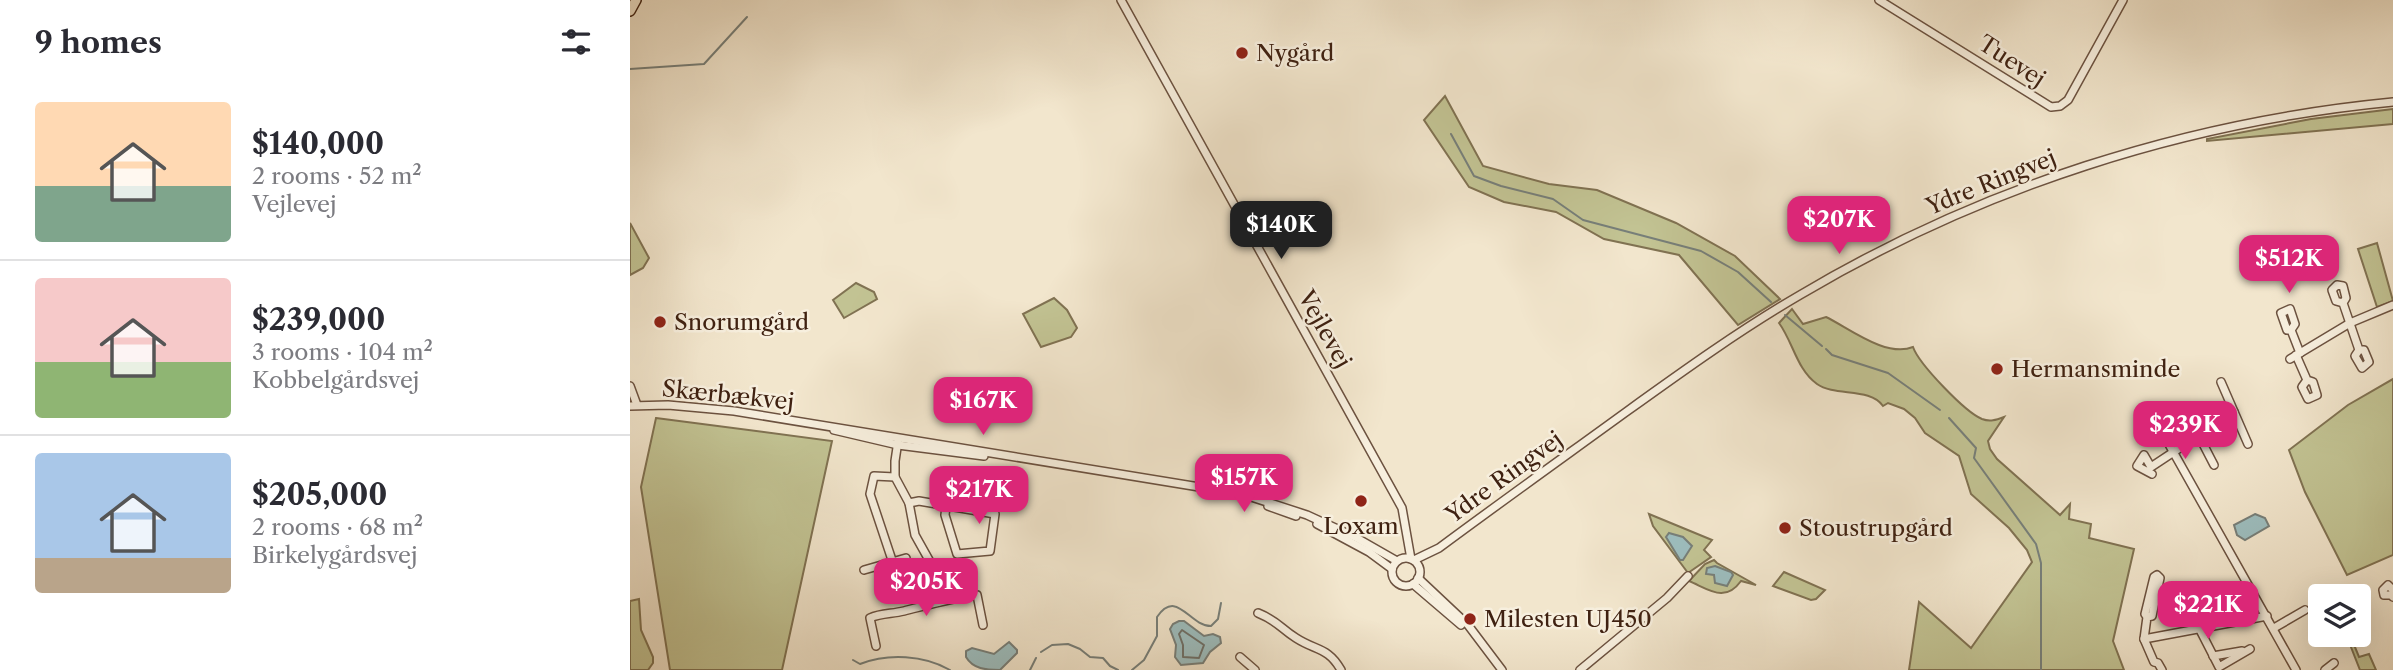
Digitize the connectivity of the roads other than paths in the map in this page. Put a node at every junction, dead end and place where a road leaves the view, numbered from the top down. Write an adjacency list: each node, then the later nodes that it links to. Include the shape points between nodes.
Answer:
1 (636, 0): 5 (main road)
2 (1121, 0): 30 (street, Vejlevej, via 1402,508)
3 (1879, 0): 4 (street, Tuevej, via 2055,107 2068,100)
4 (2123, 0)
5 (630, 10)
6 (2393, 102): 31 (street, Ydre Ringvej, via 2246,123 2148,147 2024,187 1913,234 1757,321)
7 (2343, 303): 9 (street)
8 (2393, 305): 9 (street)
9 (2350, 323): 11 (street); 12 (street)
10 (2291, 330): 12 (street)
11 (2359, 350)
12 (2295, 356): 13 (street)
13 (2306, 380)
14 (2221, 382): 19 (street)
15 (630, 386): 16 (street)
16 (634, 406): 21 (street, Skærbækvej, via 710,408)
17 (2148, 407): 23 (street)
18 (2185, 409): 20 (street)
19 (2234, 412): 20 (street); 22 (street)
20 (2199, 435): 23 (street); 24 (street)
21 (898, 441): 26 (street); 27 (street, Skærbækvej)
22 (2248, 444)
23 (2173, 452): 25 (street); 44 (street)
24 (2214, 466)
25 (2151, 467)
26 (895, 477): 28 (street); 35 (street, via 874,476 870,494)
27 (1194, 487): 33 (street, Skærbækvej, via 1242,494 1307,515); 36 (street, Skærbækvej, via 1305,519)
28 (909, 503): 29 (street); 41 (street, via 915,535 929,560)
29 (946, 506): 29 (street, via 995,514 990,551 957,554)
30 (1407, 533): 33 (street, Vejlevej); 34 (street, Vejlevej)
31 (1439, 548): 34 (street, Ydre Ringvej); 39 (street, Ydre Ringvej)
32 (906, 558): 35 (street)
33 (1399, 560): 34 (street); 36 (street)
34 (1412, 560): 39 (street)
35 (893, 563): 37 (street)
36 (1392, 569): 39 (street, via 1397,584 1405,586)
37 (864, 570)
38 (1688, 576): 59 (street)
39 (1417, 578): 58 (street)
40 (2219, 599): 46 (street)
41 (939, 602): 47 (street, via 977,595); 51 (street, via 870,618)
42 (2305, 610): 49 (street)
43 (1258, 613): 57 (street, via 1298,640 1321,648)
44 (2267, 616): 46 (street); 49 (street)
45 (2147, 617): 45 (street, via 2145,614 2157,575 2152,616); 50 (street)
46 (2232, 622): 48 (street)
47 (983, 625)
48 (2199, 628): 50 (street); 52 (street)
49 (2274, 628): 61 (street)
50 (2144, 639): 55 (street)
51 (876, 646)
52 (2213, 656)
53 (1240, 657): 56 (street)
54 (2334, 663): 62 (street)
55 (2152, 666): 60 (street, via 2158,663)
56 (1255, 670)
57 (1341, 670)
58 (1502, 670)
59 (1580, 670)
60 (2162, 670)
61 (2296, 670)
62 (2325, 670)

